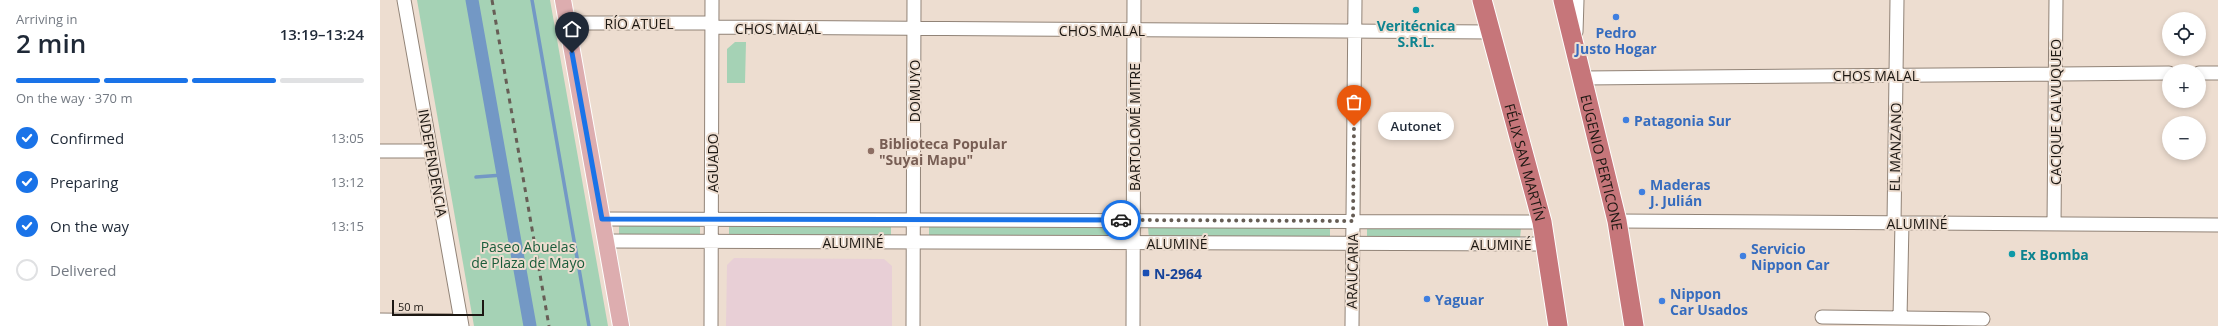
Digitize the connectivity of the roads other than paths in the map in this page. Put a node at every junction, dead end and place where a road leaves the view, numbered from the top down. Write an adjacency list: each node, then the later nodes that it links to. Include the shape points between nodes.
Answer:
1 (404, 0): 26 (street, INDEPENDENCIA)
2 (563, 0): 12 (main road)
3 (712, 0): 13 (street, AGUADO)
4 (914, 0): 14 (street, DOMUYO)
5 (1134, 0): 15 (street, BARTOLOMÉ MITRE)
6 (1355, 0): 16 (street, ARAUCARIA)
7 (1482, 0): 17 (highway, FÉLIX SAN MARTÍN)
8 (1564, 0): 18 (highway, EUGENIO PERTICONE)
9 (1577, 0): 18 (street)
10 (1897, 0): 23 (street, EL MANZANO)
11 (2056, 0): 22 (street, CACIQUE CALVUQUEO)
12 (567, 23): 13 (street, RÍO ATUEL); 27 (main road)
13 (712, 25): 14 (street, CHOS MALAL); 28 (street, AGUADO)
14 (914, 29): 15 (street, CHOS MALAL); 29 (street, DOMUYO)
15 (1134, 30): 16 (street, CHOS MALAL); 30 (street, BARTOLOMÉ MITRE)
16 (1355, 32): 17 (street, CHOS MALAL); 31 (street, ARAUCARIA)
17 (1492, 32): 33 (highway, FÉLIX SAN MARTÍN)
18 (1575, 46): 24 (highway, EUGENIO PERTICONE)
19 (2162, 73): 22 (street, CHOS MALAL)
20 (2206, 73): 21 (street)
21 (2218, 73)
22 (2055, 74): 23 (street, CHOS MALAL); 35 (street, CACIQUE CALVUQUEO)
23 (1896, 75): 24 (street, CHOS MALAL); 34 (street, EL MANZANO)
24 (1584, 78): 32 (highway, EUGENIO PERTICONE)
25 (380, 151): 26 (street)
26 (431, 151): 47 (street, INDEPENDENCIA)
27 (602, 219): 28 (street, ALUMINÉ); 37 (main road)
28 (712, 219): 29 (street, ALUMINÉ); 38 (street, AGUADO)
29 (913, 220): 30 (street, ALUMINÉ); 39 (street, DOMUYO)
30 (1133, 220): 31 (street, ALUMINÉ); 40 (street, BARTOLOMÉ MITRE)
31 (1353, 221): 33 (street, ALUMINÉ); 41 (street, ARAUCARIA)
32 (1617, 221): 34 (street, ALUMINÉ); 54 (highway, EUGENIO PERTICONE)
33 (1542, 222): 42 (highway, FÉLIX SAN MARTÍN)
34 (1898, 223): 35 (street, ALUMINÉ); 44 (street, EL MANZANO)
35 (2054, 224): 36 (street, ALUMINÉ)
36 (2218, 225)
37 (605, 241): 38 (street, ALUMINÉ); 48 (main road)
38 (712, 241): 39 (street, ALUMINÉ); 49 (street, AGUADO)
39 (913, 242): 40 (street, ALUMINÉ); 50 (street, DOMUYO)
40 (1133, 243): 41 (street, ALUMINÉ); 51 (street, BARTOLOMÉ MITRE)
41 (1353, 244): 42 (street, ALUMINÉ); 52 (street, ARAUCARIA)
42 (1547, 244): 53 (highway, FÉLIX SAN MARTÍN)
43 (1822, 317): 44 (street)
44 (1900, 318): 45 (street)
45 (1983, 319)
46 (380, 320): 47 (street)
47 (461, 324)
48 (621, 326)
49 (711, 326)
50 (913, 326)
51 (1133, 326)
52 (1352, 326)
53 (1558, 326)
54 (1634, 326)

